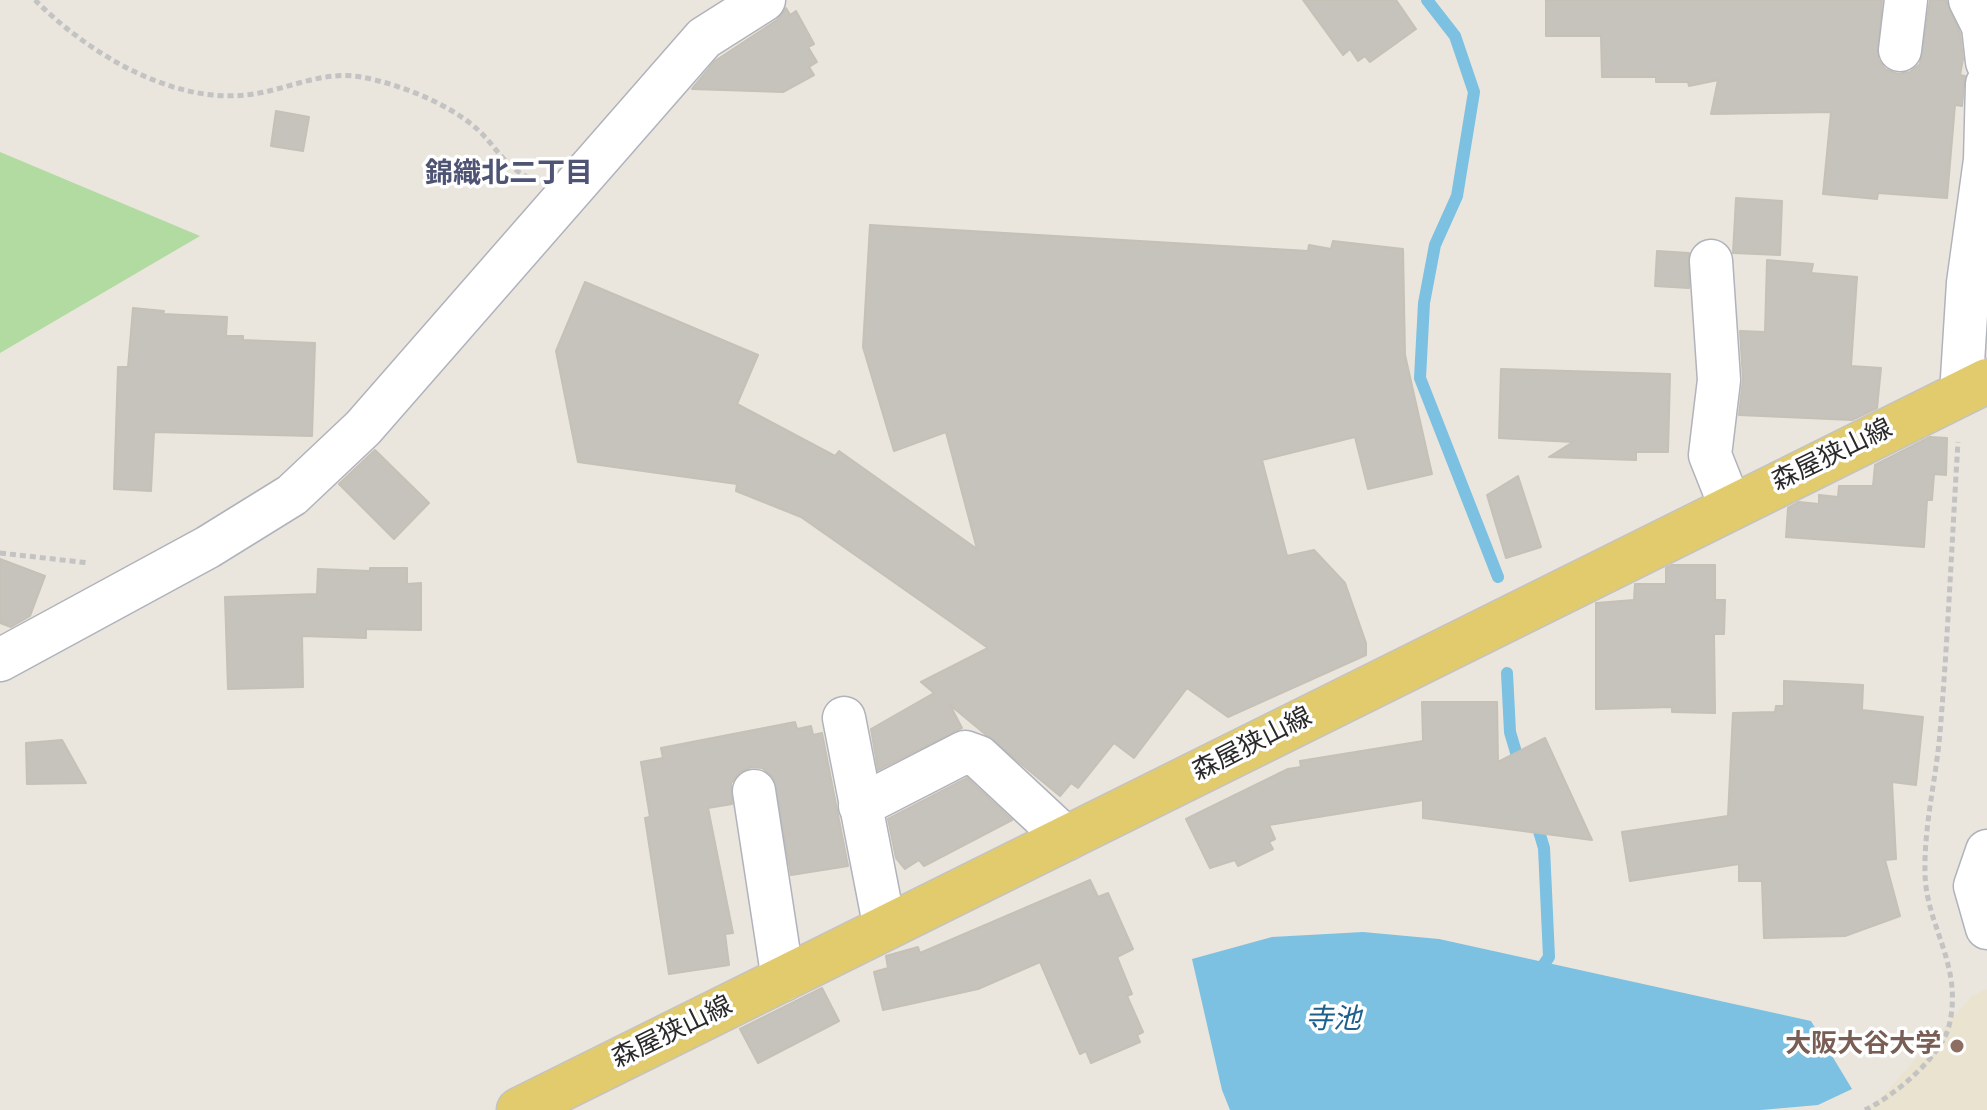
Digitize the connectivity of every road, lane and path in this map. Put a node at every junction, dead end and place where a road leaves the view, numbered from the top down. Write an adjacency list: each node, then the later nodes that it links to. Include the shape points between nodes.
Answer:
1 (35, 0): 8 (path, via 55,20 132,70 166,85 246,95 340,76 388,86 457,113 506,164)
2 (764, 0): 14 (street, via 704,38 363,428 292,495)
3 (1906, 0): 5 (street)
4 (1970, 0): 6 (street, via 1983,26)
5 (1900, 50)
6 (1987, 62)
7 (1987, 84): 10 (street, via 1985,160 1968,283)
8 (539, 181)
9 (1711, 261): 11 (street, via 1719,380 1710,455)
10 (1974, 388): 11 (main road, 森屋狭山線); 24 (path, via 1924,875 1953,988 1949,1028 1914,1077)
11 (1731, 508): 18 (main road, 森屋狭山線)
12 (0, 553): 13 (path)
13 (92, 563)
14 (0, 660)
15 (844, 718): 17 (street)
16 (754, 791): 22 (street)
17 (860, 806): 18 (street, via 965,752 979,757); 21 (street)
18 (1067, 839): 21 (main road, 森屋狭山線)
19 (1987, 851): 20 (street, via 1975,886)
20 (1987, 928)
21 (885, 929): 22 (main road, 森屋狭山線)
22 (783, 980): 23 (main road, 森屋狭山線)
23 (519, 1110)
24 (1865, 1110)

